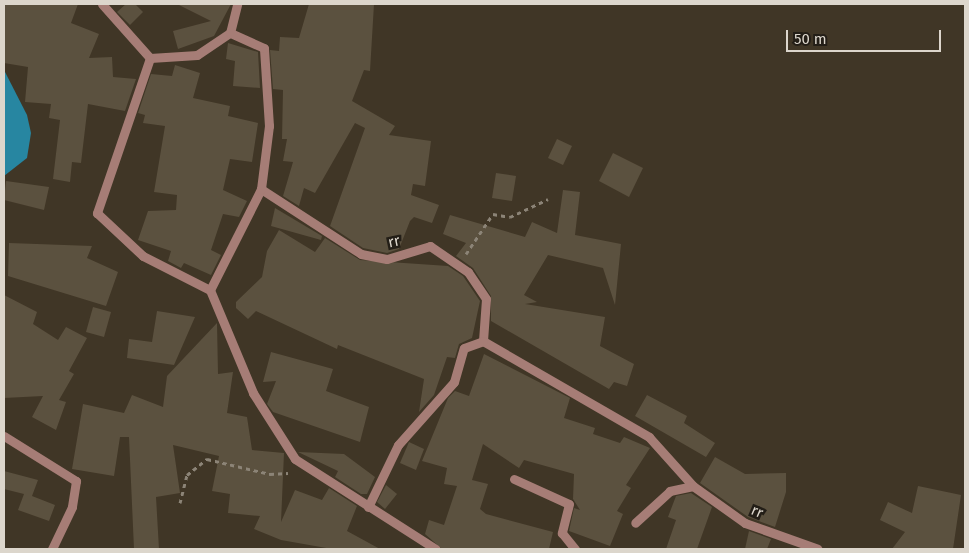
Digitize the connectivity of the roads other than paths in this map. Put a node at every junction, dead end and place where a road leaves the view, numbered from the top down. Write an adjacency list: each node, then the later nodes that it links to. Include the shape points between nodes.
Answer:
1 (102, 4): 4 (street)
2 (237, 4): 3 (street)
3 (230, 33): 4 (street, via 197,55); 5 (street, via 264,48 269,126)
4 (150, 58): 6 (street, via 97,213 143,256)
5 (261, 190): 6 (street); 7 (street, rr, via 360,254 387,259 430,246 459,265 486,299)
6 (210, 290): 11 (street, via 253,393 295,459)
7 (483, 341): 10 (street, rr, via 649,437); 11 (street, via 464,348 454,382 398,445)
8 (4, 436): 13 (street, via 76,481 72,507)
9 (514, 479): 15 (street, via 569,504 562,533)
10 (693, 486): 12 (street, via 670,491); 16 (street, rr, via 745,523)
11 (368, 507): 14 (street)
12 (635, 523)
13 (52, 549)
14 (436, 549)
15 (575, 549)
16 (818, 549)

